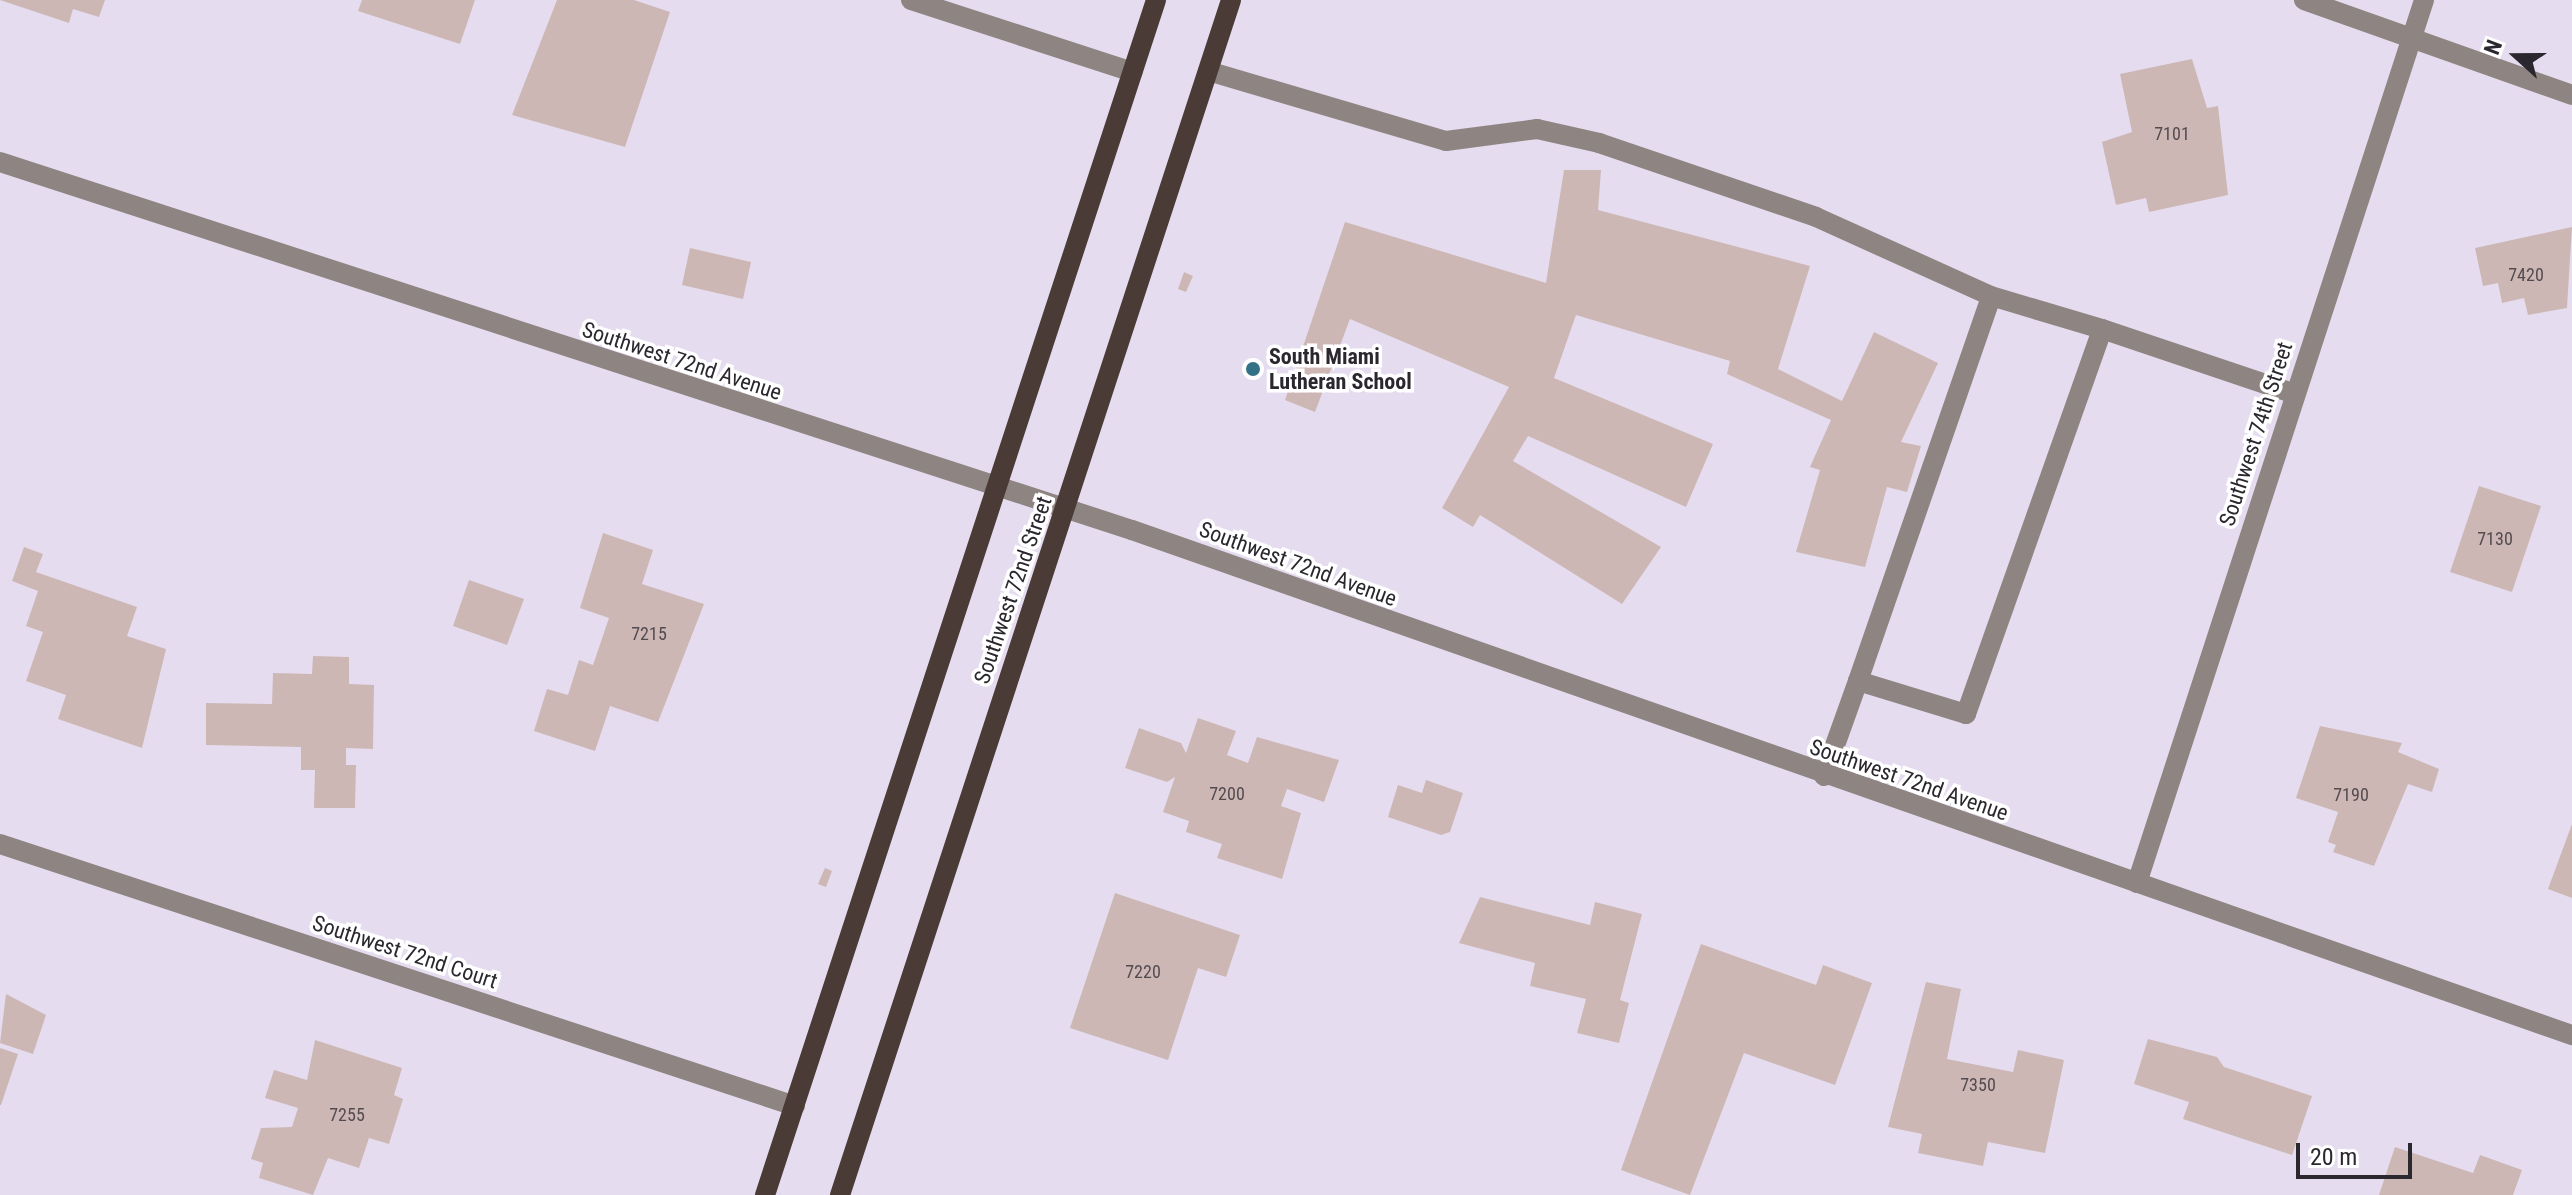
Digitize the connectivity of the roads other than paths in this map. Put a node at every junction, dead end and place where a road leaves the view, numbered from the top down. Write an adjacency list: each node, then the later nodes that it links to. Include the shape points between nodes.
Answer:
1 (911, 0): 8 (street)
2 (1156, 0): 8 (main road, Southwest 72nd Street)
3 (1231, 0): 7 (main road, Southwest 72nd Street)
4 (2304, 0): 6 (street)
5 (2424, 0): 6 (street, Southwest 74th Street)
6 (2411, 38): 9 (street); 13 (street, Southwest 74th Street)
7 (1208, 71): 11 (street, via 1446,141 1537,129 1599,143 1816,217); 15 (main road, Southwest 72nd Street)
8 (1133, 72): 14 (main road, Southwest 72nd Street)
9 (2572, 95)
10 (0, 162): 14 (street, Southwest 72nd Avenue)
11 (1991, 296): 12 (street); 16 (street)
12 (2102, 329): 13 (street); 16 (street, via 1966,714)
13 (2295, 394): 19 (street, Southwest 74th Street)
14 (998, 489): 15 (street, Southwest 72nd Avenue); 21 (main road, Southwest 72nd Street)
15 (1066, 510): 17 (street, Southwest 72nd Avenue); 23 (main road, Southwest 72nd Street)
16 (1858, 681): 17 (street)
17 (1824, 776): 19 (street, Southwest 72nd Avenue)
18 (0, 844): 21 (street, Southwest 72nd Court)
19 (2137, 883): 20 (street, Southwest 72nd Avenue)
20 (2572, 1035)
21 (795, 1106): 22 (main road, Southwest 72nd Street)
22 (765, 1195)
23 (840, 1195)

